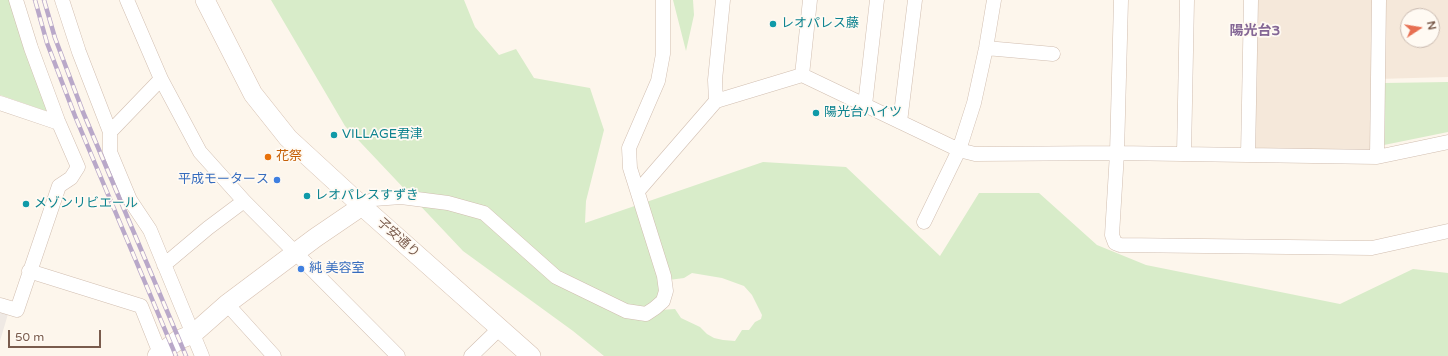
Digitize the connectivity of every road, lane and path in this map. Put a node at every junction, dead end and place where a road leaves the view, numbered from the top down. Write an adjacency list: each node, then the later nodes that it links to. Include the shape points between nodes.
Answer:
1 (16, 0): 23 (street)
2 (62, 0): 24 (street)
3 (127, 0): 18 (street)
4 (663, 0): 31 (street, via 663,54 658,81 629,148 630,168)
5 (723, 0): 19 (street, via 715,80)
6 (810, 0): 17 (street)
7 (877, 0): 21 (street)
8 (915, 0): 22 (street)
9 (994, 0): 15 (street)
10 (1121, 0): 27 (street)
11 (1188, 0): 28 (street)
12 (1251, 0): 29 (street)
13 (1379, 0): 30 (street)
14 (208, 5): 33 (street, 子安通り, via 253,94 288,138)
15 (986, 48): 16 (street); 26 (street, via 974,103)
16 (1053, 54)
17 (802, 76): 19 (street); 21 (street)
18 (161, 79): 24 (street); 32 (street, via 200,152)
19 (716, 101): 31 (street)
20 (0, 103): 23 (street)
21 (864, 105): 22 (street)
22 (900, 122): 26 (street)
23 (59, 123): 38 (street, via 78,167 71,178 59,186)
24 (110, 132): 37 (street, via 110,152 130,200 150,230)
25 (1448, 142): 30 (street)
26 (959, 150): 27 (street, via 975,154); 34 (street)
27 (1117, 153): 28 (street); 35 (street, via 1112,235 1115,243 1120,245 1372,248)
28 (1184, 154): 29 (street)
29 (1248, 155): 30 (street)
30 (1377, 157)
31 (638, 191): 33 (street, via 664,276 666,291 663,302 646,314 626,311 556,277 484,213 448,203 400,198 374,199)
32 (244, 201): 36 (street); 37 (street)
33 (362, 206): 36 (street); 41 (street, 子安通り)
34 (924, 222)
35 (1448, 232)
36 (297, 252): 39 (street); 46 (street)
37 (164, 265): 42 (street)
38 (29, 271): 40 (street, via 16,310); 43 (street, via 141,306)
39 (227, 304): 42 (street); 45 (street)
40 (0, 305)
41 (500, 328): 47 (street); 48 (street, 子安通り)
42 (193, 334): 43 (street, via 178,340); 44 (street)
43 (159, 355)
44 (202, 356)
45 (274, 356)
46 (398, 356)
47 (471, 356)
48 (531, 356)

